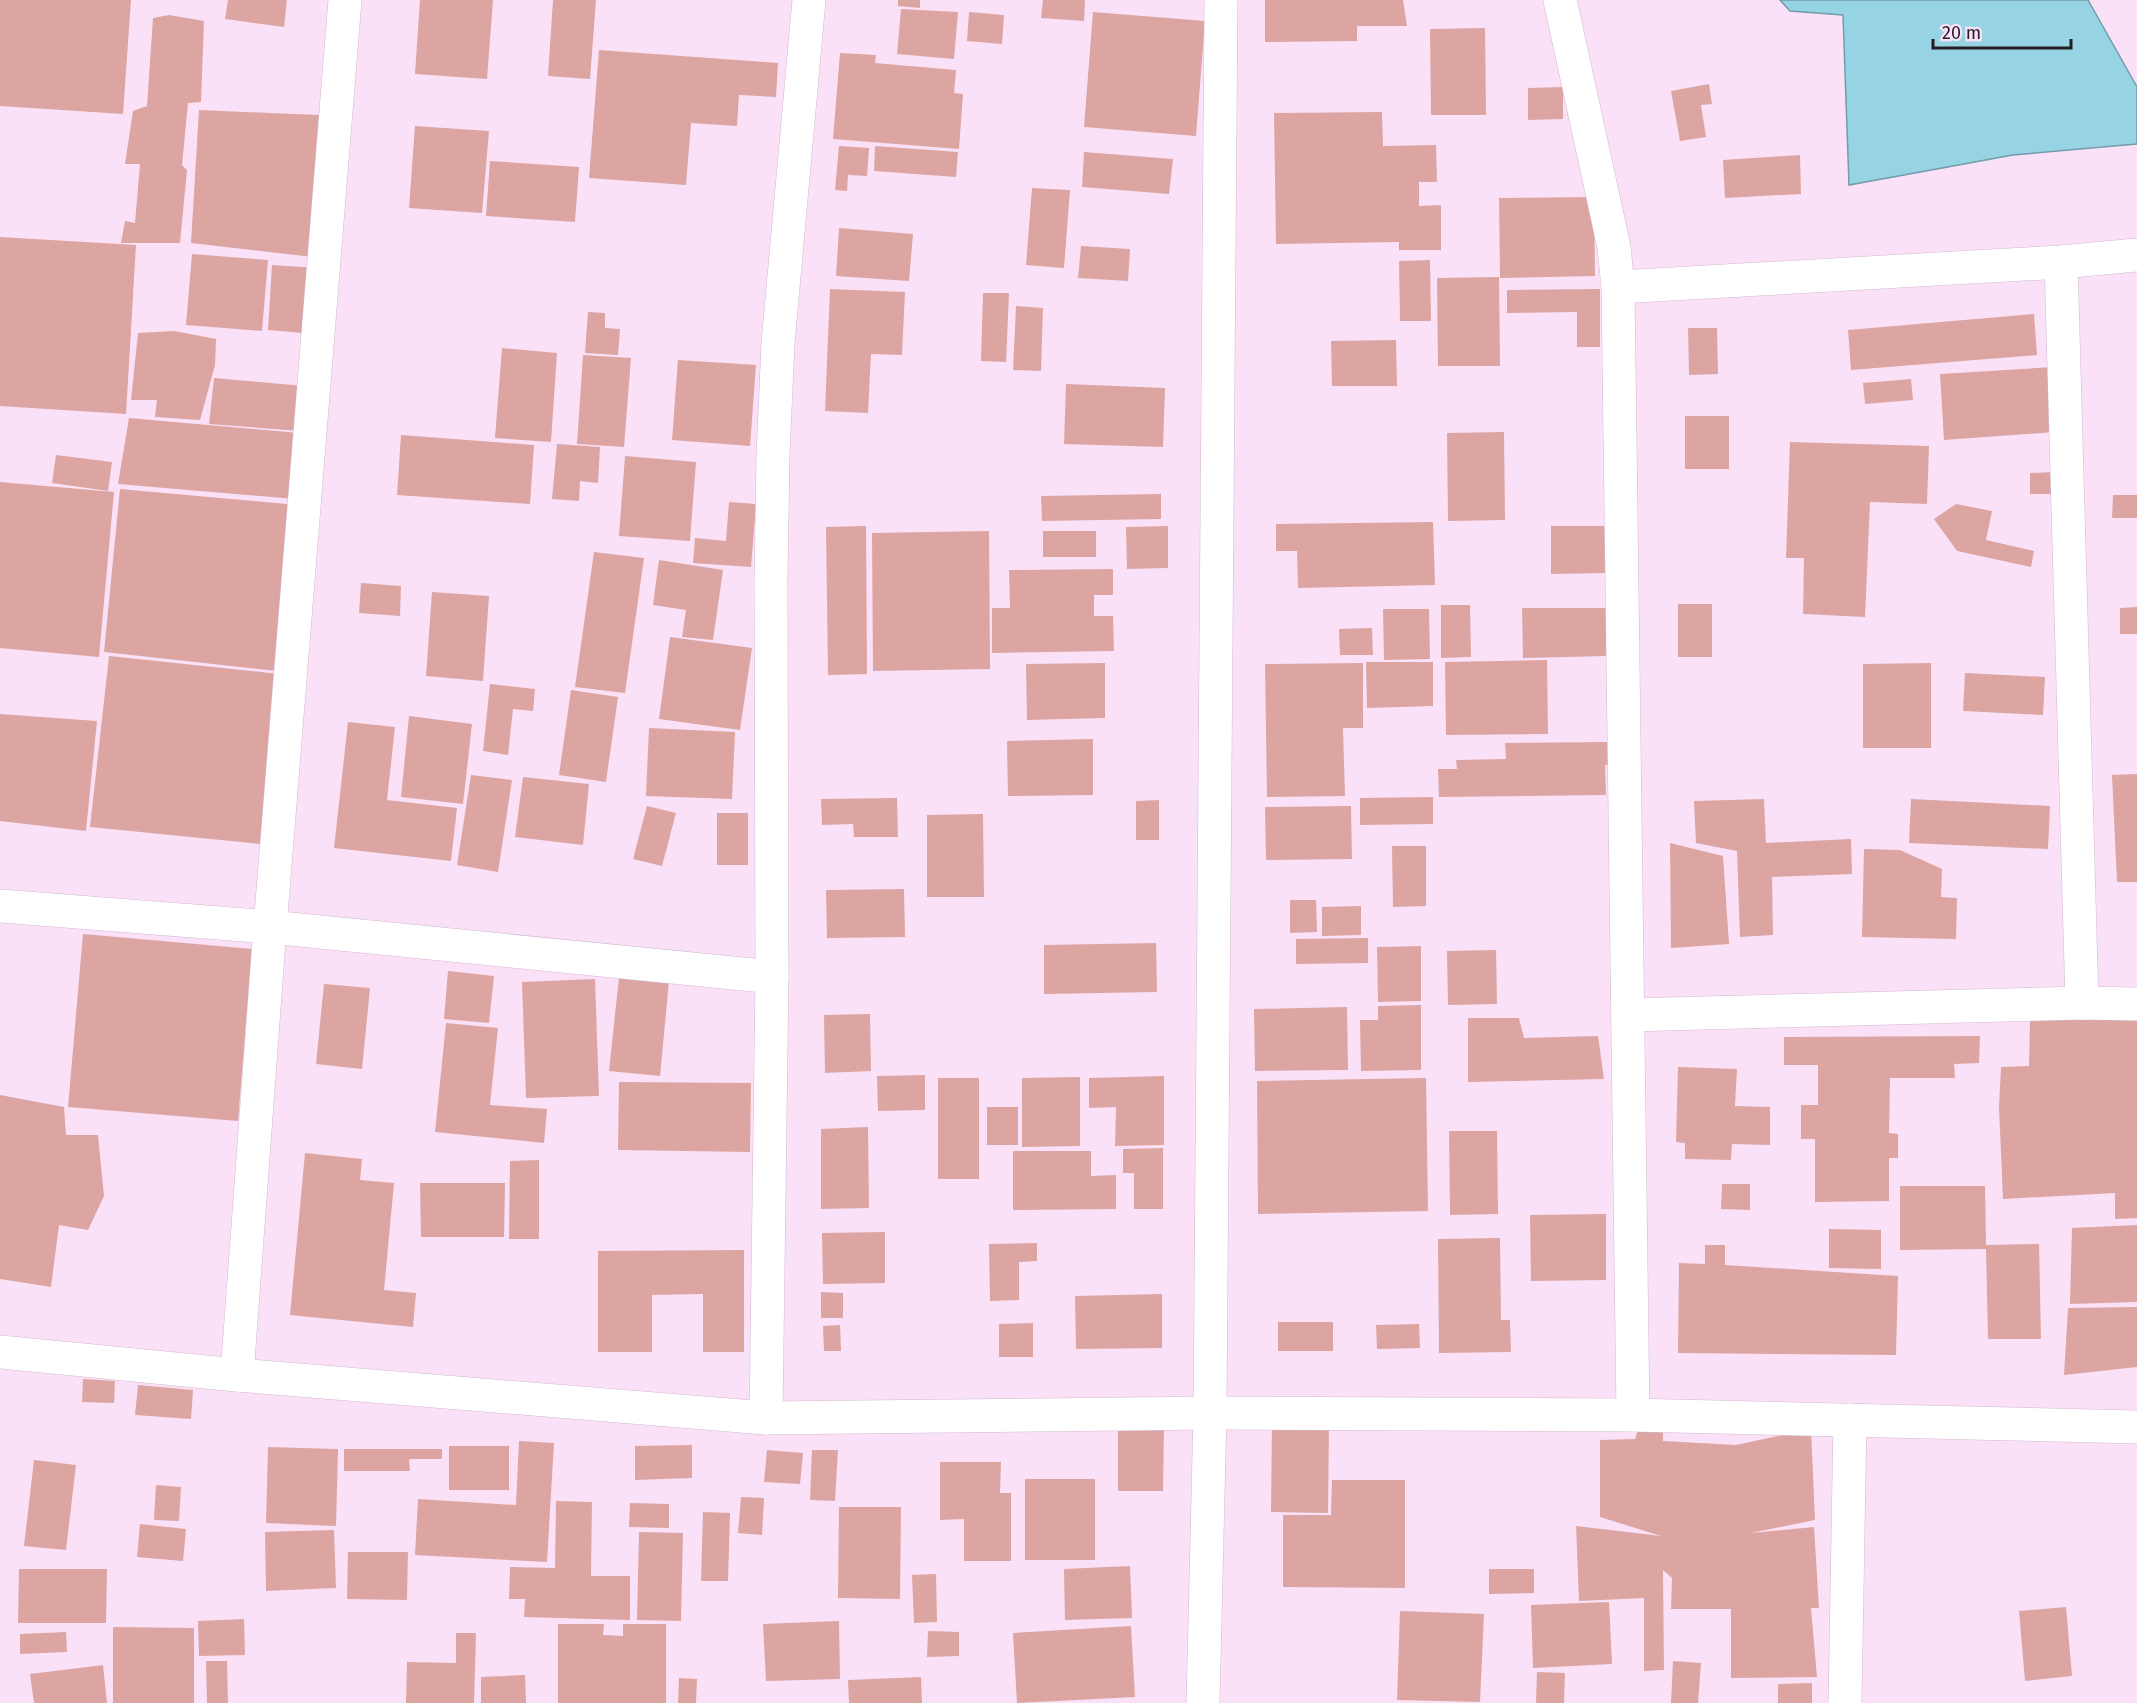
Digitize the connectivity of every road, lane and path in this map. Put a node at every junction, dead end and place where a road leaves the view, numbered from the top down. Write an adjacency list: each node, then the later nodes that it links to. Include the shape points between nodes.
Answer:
1 (345, 0): 9 (street)
2 (809, 0): 10 (street, via 778,343 772,455)
3 (1221, 0): 16 (street)
4 (1560, 0): 7 (street, via 1610,227)
5 (2137, 255): 6 (street)
6 (2061, 262): 7 (street); 11 (street)
7 (1618, 287): 13 (street)
8 (0, 906): 9 (street)
9 (270, 927): 10 (street); 15 (street)
10 (772, 977): 18 (street)
11 (2082, 1003): 12 (street); 13 (street)
12 (2137, 1004)
13 (1628, 1015): 17 (street)
14 (0, 1352): 15 (street)
15 (237, 1375): 18 (street)
16 (1210, 1413): 17 (street); 18 (street); 21 (street)
17 (1633, 1415): 19 (street)
18 (766, 1418)
19 (1850, 1420): 20 (street); 22 (street)
20 (2137, 1427)
21 (1203, 1703)
22 (1845, 1703)

